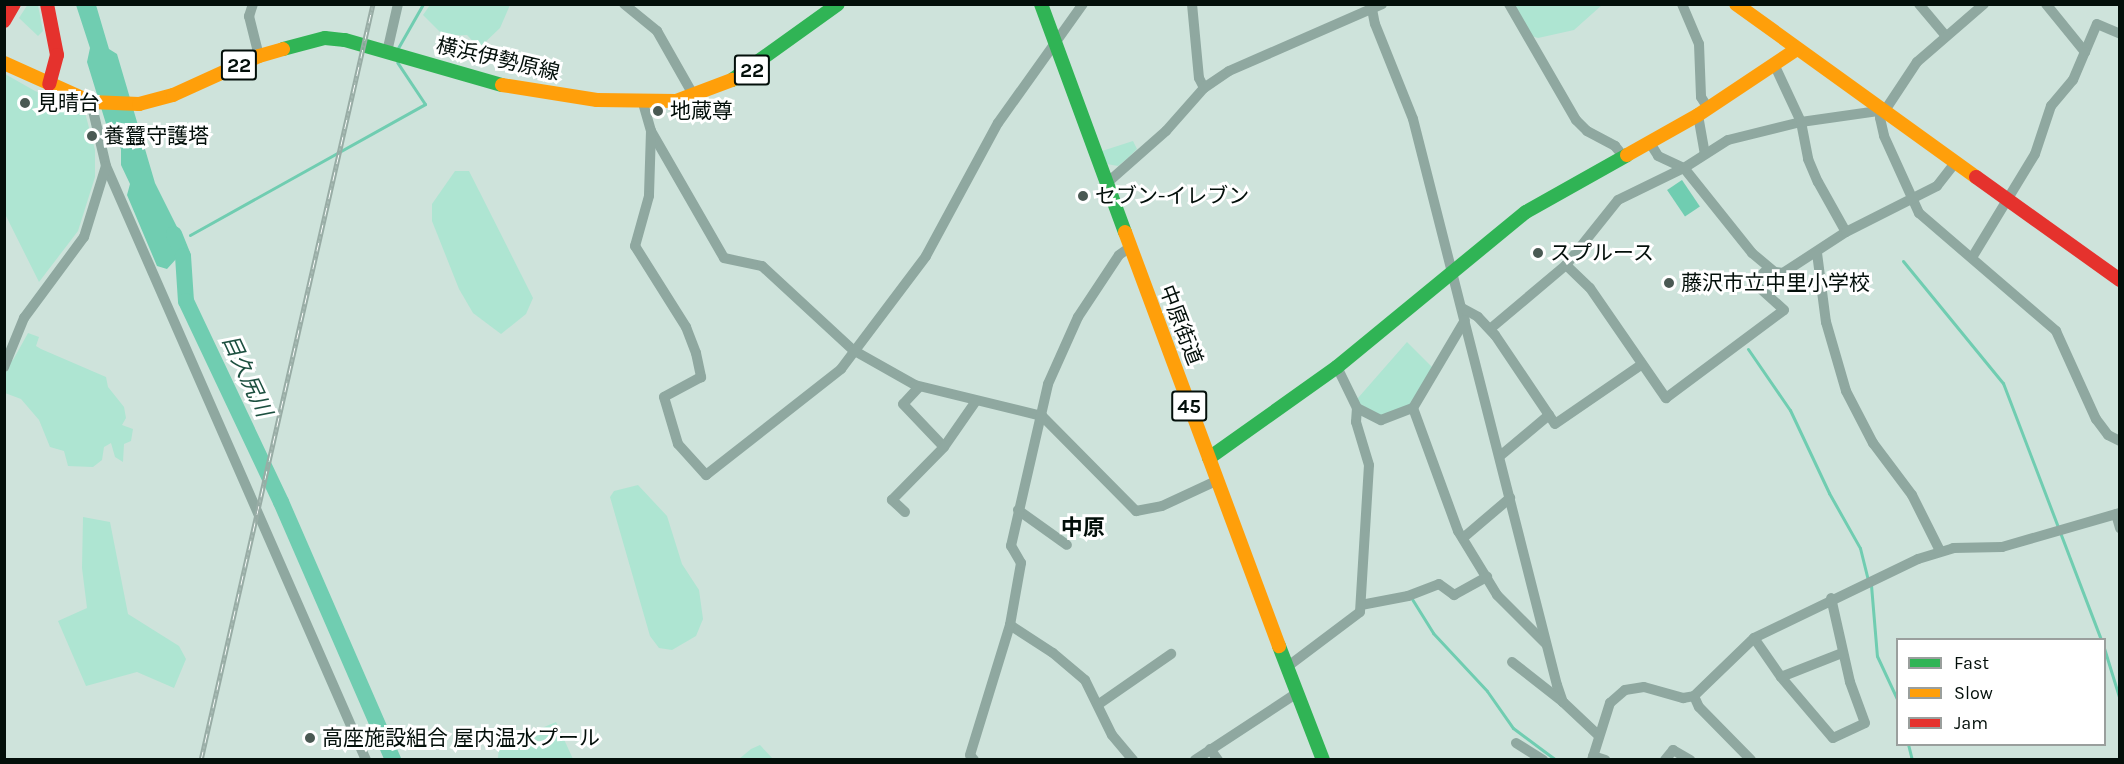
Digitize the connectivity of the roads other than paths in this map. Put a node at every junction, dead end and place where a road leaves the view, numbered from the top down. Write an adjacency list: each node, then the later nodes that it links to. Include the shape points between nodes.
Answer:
1 (14, 4): 18 (main road)
2 (47, 4): 28 (main road, via 57,55)
3 (253, 4): 25 (street, via 249,16)
4 (398, 4): 24 (street)
5 (624, 4): 30 (street, via 657,31)
6 (838, 4): 30 (main road, 横浜伊勢原線 / 22, via 739,77)
7 (1041, 4): 21 (main road, 中原街道 / 45)
8 (1083, 4): 21 (street)
9 (1192, 4): 29 (street, via 1199,78)
10 (1382, 4): 17 (street)
11 (1509, 4): 39 (street, via 1576,120 1587,131 1615,146)
12 (1682, 4): 34 (street, via 1699,44)
13 (1736, 4): 22 (main road)
14 (1919, 4): 20 (street)
15 (1984, 4): 20 (street)
16 (2046, 4): 23 (street)
17 (1371, 7): 29 (street, via 1256,57); 52 (street, via 1413,119)
18 (4, 21)
19 (2120, 34): 23 (street, via 2097,24)
20 (1945, 35): 33 (street, via 1917,62)
21 (1054, 40): 43 (main road, 中原街道 / 45); 56 (street, via 965,178 926,256)
22 (1797, 49): 27 (main road); 33 (main road)
23 (2085, 52): 45 (street, via 2073,80 2051,106 2035,154)
24 (394, 54): 25 (main road, 横浜伊勢原線 / 22, via 325,38); 32 (main road, 横浜伊勢原線 / 22, via 520,90)
25 (259, 56): 31 (main road, 横浜伊勢原線 / 22, via 172,95 136,104)
26 (4, 63): 28 (main road, 22)
27 (1774, 64): 34 (main road); 35 (street)
28 (49, 84): 31 (main road, 22)
29 (1204, 88): 43 (street, via 1166,131)
30 (694, 96): 32 (main road, 横浜伊勢原線 / 22)
31 (92, 102): 41 (street)
32 (643, 103): 36 (street)
33 (1886, 110): 35 (street); 40 (main road); 44 (street, via 1880,118 1884,136)
34 (1703, 112): 37 (main road); 38 (street)
35 (1801, 122): 38 (street, via 1728,140); 46 (street, via 1811,167)
36 (651, 131): 56 (street, via 724,258 762,266); 56 (street, via 649,196 635,246 680,317 696,353 701,377 664,397 678,444 687,455 706,475 825,383)
37 (1650, 143): 39 (main road); 42 (street, via 1658,156)
38 (1705, 153): 42 (street)
39 (1624, 158): 52 (main road, via 1540,202)
40 (1955, 164): 44 (street, via 1937,186); 45 (main road)
41 (106, 166): 58 (street, via 84,237 24,318); 98 (street)
42 (1684, 168): 50 (street, via 1612,205); 51 (street, via 1702,195)
43 (1107, 183): 47 (main road, 中原街道 / 45)
44 (1911, 200): 46 (street); 49 (street, via 1928,223)
45 (2010, 200): 49 (street); 53 (main road)
46 (1846, 232): 48 (street)
47 (1129, 248): 64 (street, via 1119,255 1078,317 1048,384); 69 (main road, 中原街道 / 45)
48 (1816, 252): 51 (street, via 1783,273); 78 (street, via 1826,322 1846,391 1873,443 1912,495)
49 (1973, 256): 66 (street, via 2055,331 2096,419 2108,435)
50 (1566, 265): 55 (street); 57 (street, via 1590,288)
51 (1769, 268): 57 (street, via 1753,282 1784,310 1666,398)
52 (1453, 272): 54 (street); 59 (main road)
53 (2118, 277)
54 (1463, 314): 55 (street); 63 (street); 68 (street)
55 (1490, 329): 65 (street)
56 (853, 350): 60 (street)
57 (1641, 365): 65 (street, via 1555,424)
58 (4, 367)
59 (1337, 367): 62 (street); 69 (main road)
60 (919, 387): 61 (street); 67 (street, via 903,404)
61 (976, 401): 64 (street, via 1005,404); 67 (street)
62 (1357, 408): 63 (street, via 1381,420); 81 (street, via 1356,422 1370,465 1371,488)
63 (1413, 408): 76 (street)
64 (1042, 416): 70 (street, via 1136,511 1162,506); 72 (street)
65 (1549, 416): 68 (street)
66 (2120, 441)
67 (944, 447): 73 (street, via 892,500)
68 (1500, 456): 71 (street)
69 (1209, 458): 70 (main road, 中原街道 / 45)
70 (1216, 481): 88 (main road, 中原街道 / 45)
71 (1510, 498): 76 (street); 84 (street)
72 (1018, 510): 77 (street); 82 (street, via 1011,546 1021,563)
73 (905, 512)
74 (2118, 513): 75 (street); 78 (street, via 1994,548 1966,546)
75 (2120, 528)
76 (1463, 538): 79 (street)
77 (1067, 545)
78 (1940, 551): 80 (street)
79 (1486, 577): 81 (street, via 1454,595 1439,584 1408,596); 84 (street, via 1497,595)
80 (1831, 598): 83 (street); 85 (street)
81 (1360, 605): 88 (street, via 1355,618 1332,630)
82 (1010, 625): 93 (street, via 1075,670); 99 (street, via 970,755)
83 (1755, 638): 89 (street); 91 (street)
84 (1547, 646): 92 (street)
85 (1842, 653): 89 (street); 89 (street, via 1865,723 1833,738)
86 (1171, 654): 93 (street)
87 (1512, 662): 92 (street)
88 (1287, 667): 90 (main road, 中原街道 / 45)
89 (1781, 677)
90 (1297, 693): 96 (street); 103 (main road, 中原街道 / 45)
91 (1694, 696): 94 (street, via 1683,698 1644,687 1625,690 1610,703); 108 (street, via 1699,707)
92 (1563, 702): 94 (street)
93 (1099, 704): 100 (street, via 1112,735)
94 (1598, 735): 97 (street)
95 (1516, 743): 104 (street)
96 (1210, 749): 101 (street); 102 (street)
97 (1592, 758): 105 (street)
98 (366, 759)
99 (974, 759)
100 (1133, 759)
101 (1195, 759)
102 (1218, 759)
103 (1323, 759)
104 (1543, 759)
105 (1605, 759)
106 (1665, 759): 107 (street, via 1672,750)
107 (1690, 759)
108 (1751, 759)

